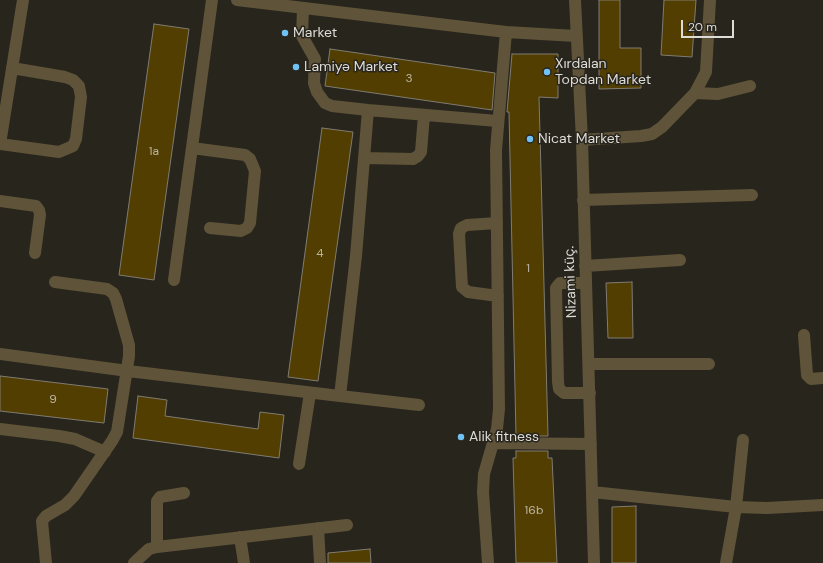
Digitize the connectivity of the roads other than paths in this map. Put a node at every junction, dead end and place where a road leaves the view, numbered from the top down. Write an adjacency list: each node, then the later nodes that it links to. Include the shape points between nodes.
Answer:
1 (23, 0): 10 (street)
2 (212, 0): 18 (street)
3 (237, 0): 4 (street)
4 (240, 0): 7 (street)
5 (575, 0): 9 (street, Nizami küç.)
6 (710, 0): 12 (street, via 706,72)
7 (303, 9): 8 (street); 13 (street, via 302,36 315,59 314,83 317,92 332,106)
8 (506, 32): 9 (street); 15 (street)
9 (576, 36): 16 (street, Nizami küç.)
10 (12, 68): 17 (street); 17 (street, via 65,77 79,86 81,97 76,139 73,146 59,152)
11 (750, 86): 12 (street, via 718,94)
12 (695, 93): 16 (street, via 652,134)
13 (368, 110): 14 (street); 19 (street)
14 (424, 115): 15 (street); 19 (street, via 421,152 418,156 413,159)
15 (497, 121): 23 (street)
16 (582, 140): 21 (street, Nizami küç.)
17 (0, 144)
18 (192, 148): 24 (street, via 245,155 250,159 255,171 250,223 247,228 240,231); 28 (street)
19 (364, 158): 40 (street)
20 (752, 195): 21 (street)
21 (583, 200): 27 (street, Nizami küç.)
22 (0, 201): 25 (street, via 36,206 39,210)
23 (497, 222): 31 (street); 31 (street, via 467,225 461,228 459,234 462,287 468,292)
24 (210, 228)
25 (35, 252)
26 (680, 260): 27 (street)
27 (585, 266): 30 (street, Nizami küç.)
28 (174, 280)
29 (55, 282): 36 (street, via 107,289 113,293 129,345)
30 (586, 283): 34 (street, Nizami küç.); 39 (street, via 560,284 556,288 558,382 559,389 564,392)
31 (498, 296): 44 (street, via 499,409)
32 (804, 335): 37 (street, via 807,375 810,379)
33 (0, 354): 36 (street)
34 (589, 364): 35 (street); 39 (street, Nizami küç.)
35 (709, 364)
36 (128, 371): 38 (street); 46 (street, via 117,432)
37 (823, 378)
38 (310, 393): 40 (street); 47 (street)
39 (590, 393): 45 (street, Nizami küç.)
40 (340, 396): 41 (street)
41 (419, 405)
42 (0, 429): 46 (street, via 75,439)
43 (743, 440): 51 (street)
44 (494, 442): 45 (street); 60 (street, via 487,460 484,480)
45 (591, 444): 48 (street, Nizami küç.)
46 (105, 452): 56 (street, via 74,496 65,505 46,516 42,522)
47 (298, 464)
48 (592, 492): 51 (street); 61 (street, Nizami küç.)
49 (184, 493): 55 (street, via 160,497 157,500)
50 (823, 505): 51 (street)
51 (736, 507): 62 (street)
52 (347, 525): 53 (street)
53 (318, 528): 54 (street); 59 (street)
54 (240, 537): 55 (street); 58 (street)
55 (157, 547): 57 (street, via 149,549)
56 (46, 563)
57 (134, 563)
58 (244, 563)
59 (320, 563)
60 (488, 563)
61 (594, 563)
62 (726, 563)

